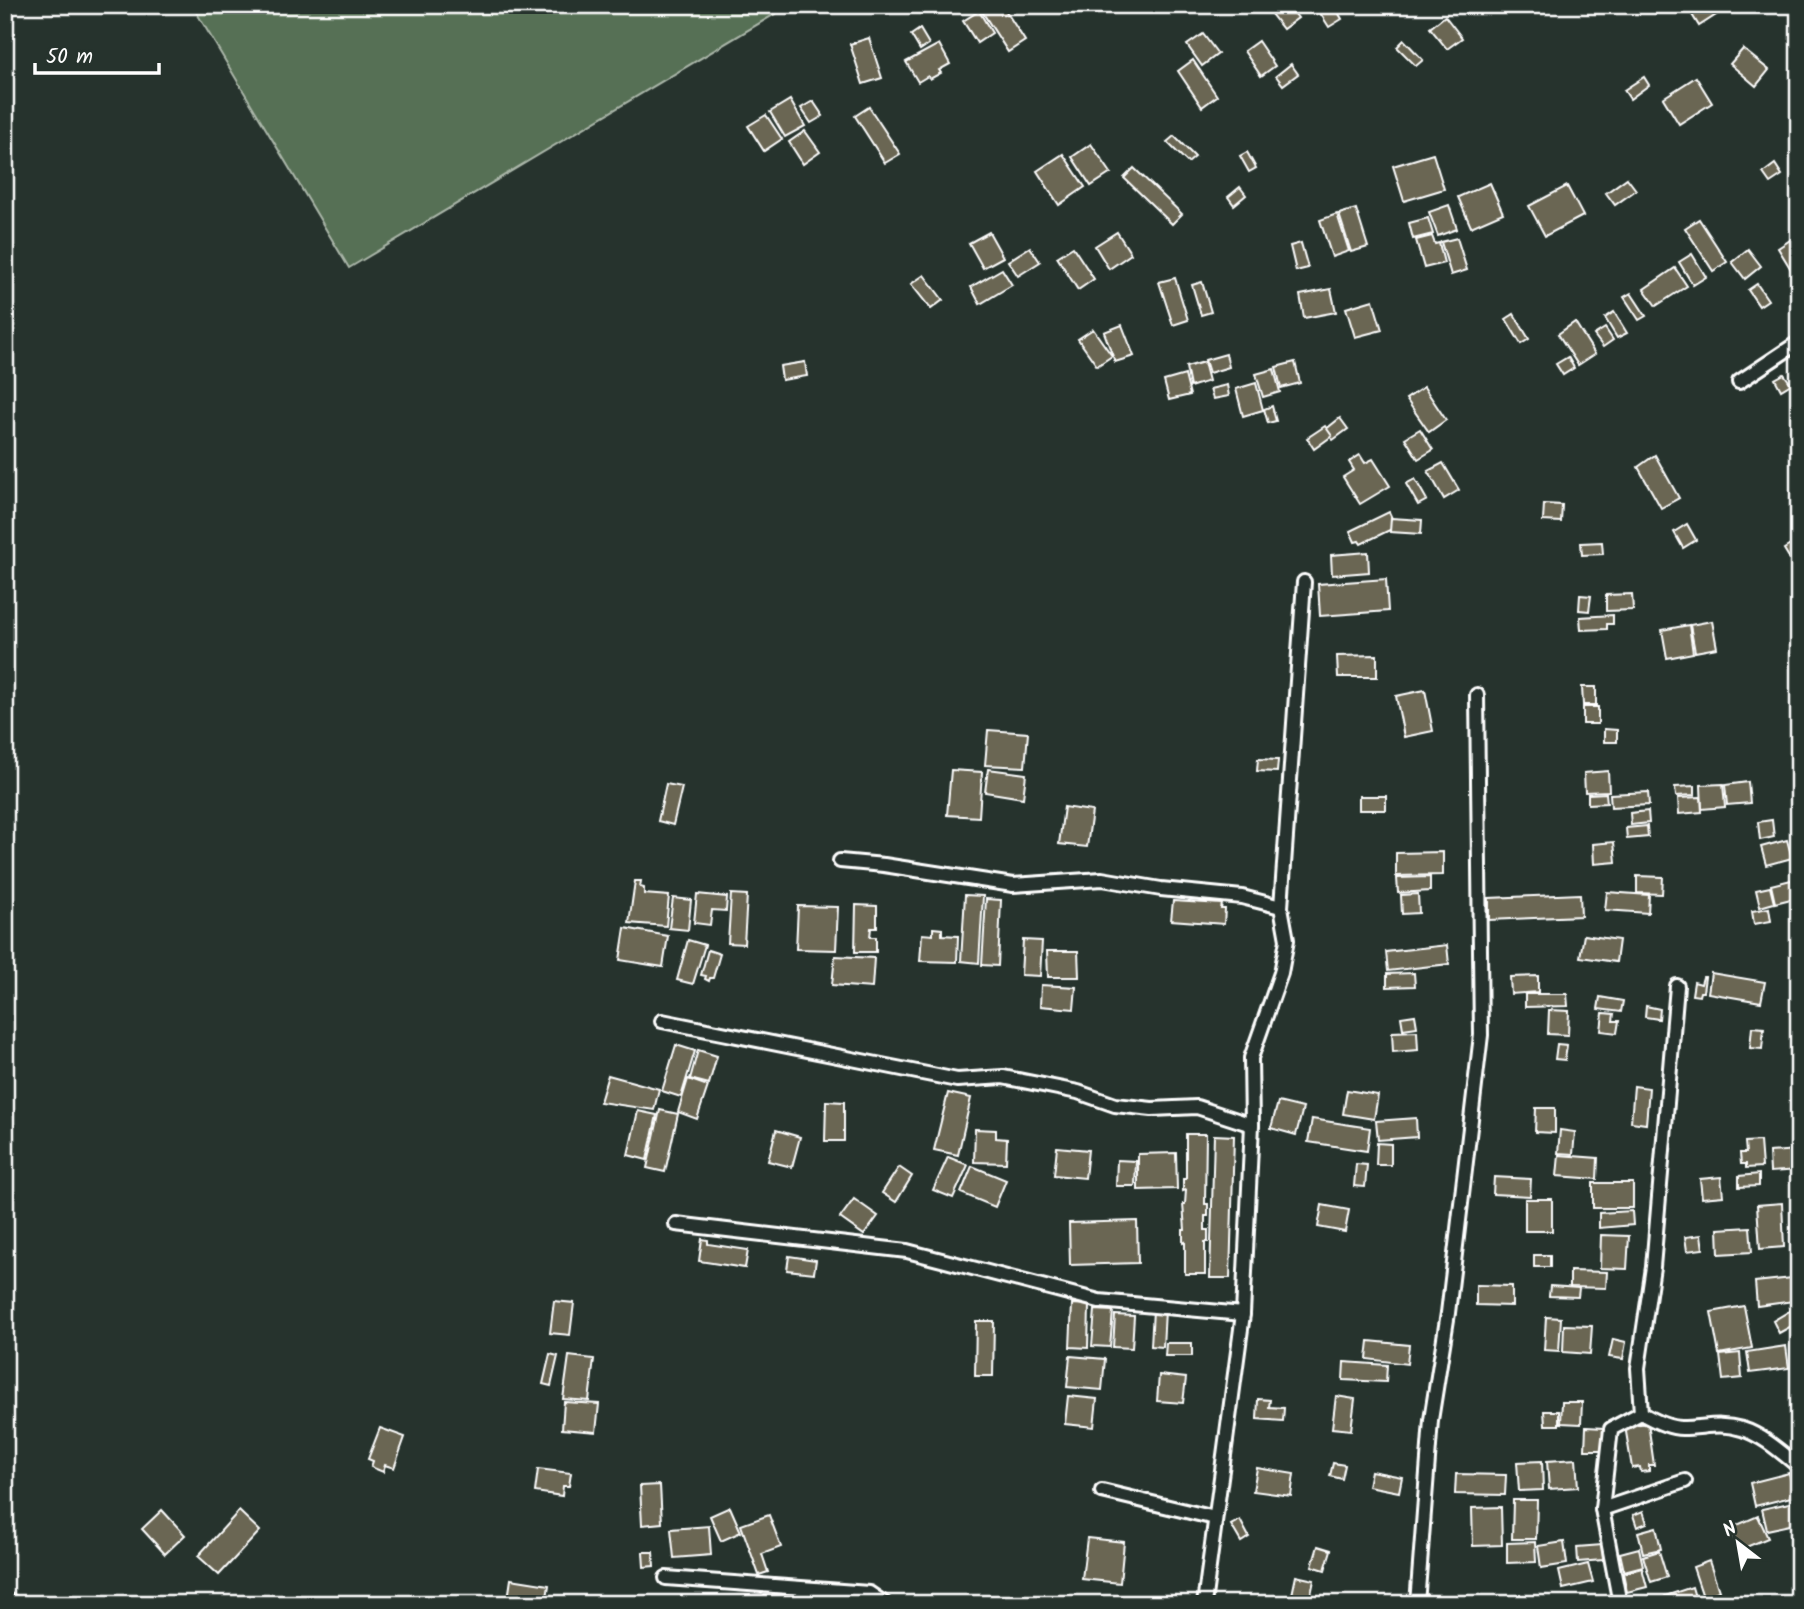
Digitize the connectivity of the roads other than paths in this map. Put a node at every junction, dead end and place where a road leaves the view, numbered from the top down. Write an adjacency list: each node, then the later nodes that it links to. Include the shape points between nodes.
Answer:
1 (1799, 342): 2 (street)
2 (1739, 382)
3 (1304, 582): 6 (street)
4 (1477, 695): 23 (street, via 1481,1035 1431,1420)
5 (840, 861): 6 (street, via 1013,885 1102,878 1242,897)
6 (1281, 907): 9 (street, via 1287,940 1281,973 1251,1058)
7 (1677, 986): 12 (street, via 1653,1267 1638,1368)
8 (662, 1021): 9 (street, via 957,1080 1003,1077 1078,1092 1115,1105 1197,1107)
9 (1252, 1125): 11 (street)
10 (676, 1224): 11 (street, via 907,1251 1099,1301)
11 (1243, 1314): 17 (street)
12 (1641, 1413): 13 (street, via 1680,1428 1711,1424 1744,1430); 16 (street, via 1611,1429)
13 (1798, 1465)
14 (1685, 1481): 16 (street)
15 (1102, 1491): 17 (street)
16 (1602, 1509): 24 (street)
17 (1215, 1518): 22 (street)
18 (666, 1578): 21 (street, via 869,1593)
19 (5, 1599): 20 (street)
20 (15, 1604)
21 (885, 1604)
22 (1204, 1604)
23 (1417, 1604)
24 (1620, 1604)

